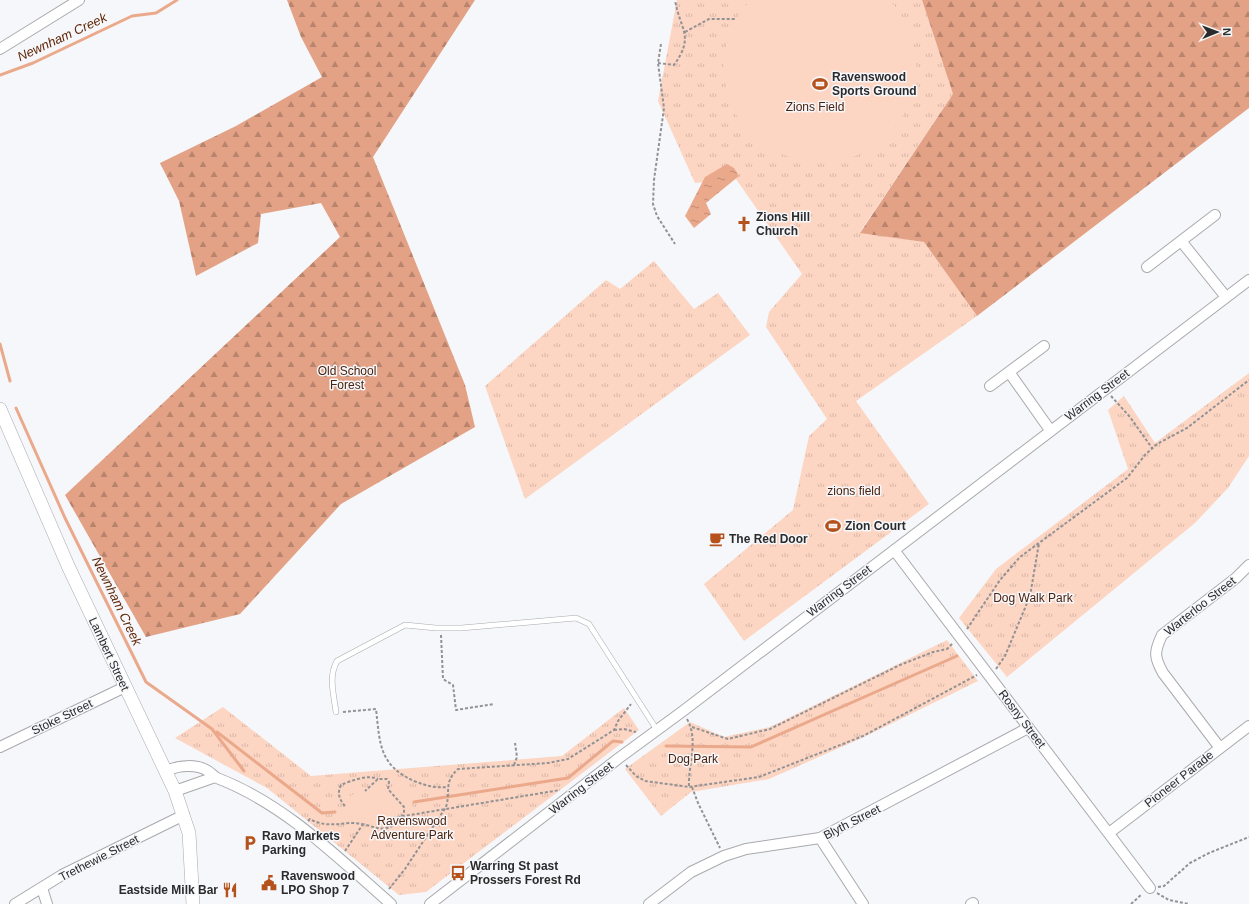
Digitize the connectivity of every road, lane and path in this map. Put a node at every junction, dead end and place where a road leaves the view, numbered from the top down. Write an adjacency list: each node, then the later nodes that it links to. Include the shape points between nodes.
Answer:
1 (79, 0): 6 (street)
2 (675, 0): 4 (path, via 678,17)
3 (736, 19): 4 (path, via 709,19)
4 (685, 32): 7 (path, via 683,48 674,65)
5 (661, 44): 7 (path)
6 (0, 49)
7 (658, 63): 10 (path, via 664,108 653,204 656,216)
8 (1215, 215): 9 (street)
9 (1182, 241): 11 (street); 13 (street)
10 (675, 244)
11 (1147, 267)
12 (1249, 280): 13 (street, Warring Street)
13 (1226, 297): 18 (street, Warring Street)
14 (1044, 346): 15 (street)
15 (1009, 372): 17 (street); 20 (street)
16 (1249, 380): 21 (path, via 1187,428)
17 (990, 386)
18 (1105, 390): 20 (street, Warring Street); 21 (path, via 1130,417)
19 (0, 409): 28 (street, Lambert Street, via 69,568)
20 (1050, 430): 23 (street, Warring Street)
21 (1152, 448): 22 (path, via 1127,478)
22 (1039, 542): 26 (path, via 1012,565); 27 (path, via 1030,596 1004,656)
23 (894, 550): 26 (street, Rosny Street); 32 (street, Warring Street)
24 (1249, 565): 40 (street, Warterloo Street, via 1162,635 1156,647 1156,660 1163,673)
25 (440, 628): 29 (lane, via 576,618 583,620 589,624); 30 (path, via 443,679 454,685 456,710); 31 (lane, via 406,625 337,661 332,669)
26 (961, 640): 27 (street, Rosny Street); 34 (path, via 947,649 900,665 770,729 728,739)
27 (988, 674): 35 (street, Rosny Street); 48 (path, via 844,744 759,777)
28 (125, 687): 39 (street, Stoke Street); 43 (street, Lambert Street)
29 (637, 699): 36 (path, via 627,708); 37 (lane)
30 (494, 704)
31 (336, 712): 46 (path, via 376,709 382,752 398,773 434,788)
32 (683, 712): 34 (path); 37 (street, Warring Street)
33 (1249, 726): 40 (street, Pioneer Parade)
34 (692, 727): 47 (path)
35 (1028, 728): 59 (street, Rosny Street); 61 (street, Blyth Street)
36 (614, 730): 37 (path); 42 (path, via 568,759)
37 (653, 733): 41 (street, Warring Street)
38 (515, 743): 42 (path, via 517,757)
39 (0, 747)
40 (1220, 748): 59 (street, Pioneer Parade)
41 (619, 758): 47 (path, via 636,776 645,781); 51 (street, Warring Street)
42 (514, 766): 46 (path, via 458,769 452,774)
43 (167, 771): 44 (street, via 174,767 201,768); 49 (street, Lambert Street)
44 (216, 777): 49 (street); 58 (street, via 269,803)
45 (378, 779): 50 (path); 52 (path, via 374,777 341,785 338,793 340,801); 55 (path, via 387,779 389,782 388,789 404,807)
46 (448, 787): 53 (path, via 448,801)
47 (689, 787): 48 (path)
48 (692, 787): 63 (path)
49 (175, 790): 54 (street, Lambert Street)
50 (365, 791)
51 (573, 794): 53 (path, via 558,789); 71 (street, Warring Street)
52 (345, 806)
53 (444, 810): 55 (path); 66 (path, via 409,864)
54 (184, 815): 64 (street, Trethewie Street, via 62,875); 69 (street, Lambert Street, via 189,833)
55 (402, 817): 56 (path); 57 (path, via 386,829)
56 (392, 818)
57 (363, 824): 58 (path, via 329,825 310,819); 62 (path)
58 (302, 828): 70 (street)
59 (1109, 833): 65 (street, Rosny Street)
60 (1249, 837): 65 (path, via 1190,863 1164,886)
61 (820, 838): 63 (street, Blyth Street, via 746,849); 73 (street)
62 (344, 853)
63 (724, 856): 72 (street, Blyth Street, via 692,872)
64 (42, 888): 67 (street, Trethewie Street); 68 (street)
65 (1150, 888): 74 (path); 75 (path, via 1169,900)
66 (388, 889)
67 (15, 904)
68 (47, 904)
69 (193, 904)
70 (391, 904)
71 (430, 904)
72 (649, 904)
73 (863, 904)
74 (1131, 904)
75 (1189, 904)

